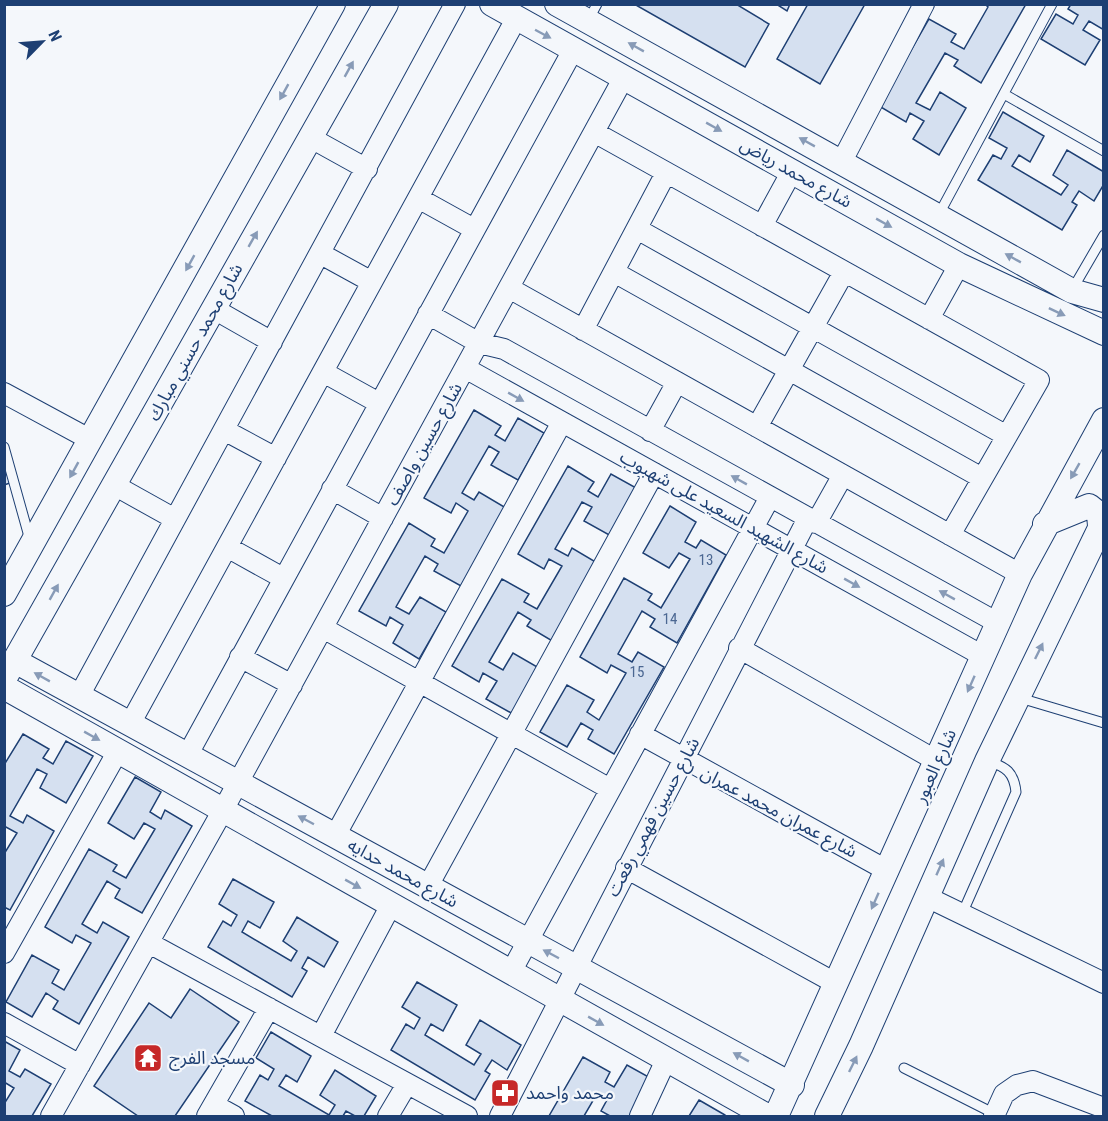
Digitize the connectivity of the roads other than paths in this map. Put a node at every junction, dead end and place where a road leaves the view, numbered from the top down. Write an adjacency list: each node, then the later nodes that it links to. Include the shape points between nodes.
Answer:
1 (333, 4): 54 (street, one-way to 54)
2 (386, 4): 14 (street, شارع محمد حسني مبارك, one-way to 2)
3 (455, 4): 17 (street)
4 (492, 4): 9 (street, شارع محمد رياض)
5 (557, 4): 8 (street, شارع محمد رياض)
6 (924, 4): 16 (street)
7 (1052, 4): 12 (lane)
8 (593, 13): 16 (street, شارع محمد رياض, one-way to 8)
9 (516, 19): 10 (street, شارع محمد رياض, one-way to 10); 20 (street)
10 (573, 50): 11 (street, شارع محمد رياض); 24 (street)
11 (624, 77): 13 (street, شارع حسين واصف); 18 (street, شارع محمد رياض, one-way to 18)
12 (1004, 94): 15 (lane); 21 (lane)
13 (594, 132): 19 (street); 31 (street, شارع حسين واصف)
14 (311, 138): 17 (street); 34 (street, شارع محمد حسني مبارك, one-way to 14)
15 (1104, 151)
16 (842, 161): 21 (street, شارع محمد رياض)
17 (367, 169): 26 (street)
18 (792, 171): 22 (street); 27 (street, شارع محمد رياض, one-way to 27)
19 (666, 172): 22 (street); 23 (street)
20 (418, 198): 24 (street); 30 (street)
21 (938, 216): 32 (street, شارع محمد رياض, one-way to 21)
22 (762, 226): 29 (street)
23 (637, 229): 28 (street); 37 (street)
24 (474, 230): 35 (street)
25 (1104, 235): 32 (lane)
26 (321, 254): 30 (street); 40 (street)
27 (959, 265): 36 (street); 39 (street, شارع محمد رياض, one-way to 39)
28 (614, 272): 38 (street); 43 (street)
29 (844, 272): 36 (street); 37 (street)
30 (372, 282): 44 (street)
31 (509, 288): 38 (street); 41 (street, شارع حسين واصف)
32 (1072, 291): 33 (street, شارع محمد رياض)
33 (1104, 300)
34 (214, 309): 40 (street); 60 (street, شارع محمد حسني مبارك)
35 (428, 314): 41 (street, شارع الشهيد السعيد على شهبوب); 47 (street)
36 (929, 319): 53 (street, via 1039,380)
37 (813, 327): 43 (street); 53 (street)
38 (583, 330): 45 (street)
39 (1104, 333)
40 (272, 342): 51 (street)
41 (479, 343): 42 (street, شارع حسين واصف); 52 (street, شارع الشهيد السعيد على شهبوب, via 504,349)
42 (465, 368): 49 (street, شارع الشهيد السعيد على شهبوب, one-way to 49); 63 (street, شارع حسين واصف)
43 (789, 370): 50 (street); 59 (street)
44 (323, 372): 47 (street); 56 (street)
45 (677, 382): 50 (street); 52 (street)
46 (4, 393): 54 (street)
47 (379, 403): 61 (street)
48 (1104, 420): 66 (street, شارع العبور, one-way to 66)
49 (562, 422): 57 (street, شارع الشهيد السعيد على شهبوب); 82 (street)
50 (757, 427): 58 (street)
51 (224, 430): 56 (street); 64 (street)
52 (650, 430): 62 (street, شارع الشهيد السعيد على شهبوب, one-way to 52)
53 (1007, 436): 59 (street)
54 (91, 440): 70 (street, one-way to 70)
55 (4, 447): 70 (lane)
56 (276, 458): 71 (street)
57 (654, 473): 68 (street, شارع الشهيد السعيد على شهبوب); 89 (street)
58 (843, 475): 65 (street, شارع حسين فهمي رفعت); 69 (street)
59 (982, 478): 69 (street)
60 (114, 485): 64 (street); 81 (street, شارع محمد حسني مبارك, one-way to 60)
61 (332, 489): 63 (street); 74 (street)
62 (770, 497): 65 (street, شارع الشهيد السعيد على شهبوب); 68 (street)
63 (383, 518): 77 (street, شارع حسين واصف)
64 (175, 519): 85 (street)
65 (812, 520): 72 (street, شارع حسين فهمي رفعت); 76 (street, شارع الشهيد السعيد على شهبوب, one-way to 65)
66 (1045, 524): 67 (street, via 1089,506 1099,514); 73 (street, شارع العبور)
67 (1102, 524): 86 (street, one-way to 67)
68 (753, 528): 72 (street, شارع الشهيد السعيد على شهبوب); 90 (street)
69 (950, 535): 73 (street)
70 (31, 546): 75 (street)
71 (227, 547): 74 (street); 88 (street)
72 (791, 549): 78 (street, شارع حسين فهمي رفعت); 79 (street, شارع الشهيد السعيد على شهبوب, one-way to 79)
73 (1020, 574): 76 (street, شارع العبور)
74 (283, 578): 80 (street)
75 (4, 594)
76 (998, 623): 79 (street, شارع العبور)
77 (323, 628): 82 (street); 83 (street, شارع حسين واصف)
78 (739, 648): 93 (street, شارع حسين فهمي رفعت); 94 (street)
79 (983, 656): 94 (street, شارع العبور, one-way to 94)
80 (240, 657): 83 (street); 92 (street)
81 (10, 670): 85 (street, شارع محمد حدايه, one-way to 81)
82 (419, 682): 89 (street); 99 (street)
83 (292, 685): 96 (street, شارع حسين واصف)
84 (4, 687): 91 (street, شارع محمد حدايه, one-way to 91)
85 (79, 696): 88 (street, شارع محمد حدايه)
86 (1017, 698): 87 (lane); 95 (street)
87 (1104, 723)
88 (130, 724): 92 (street, شارع محمد حدايه)
89 (511, 734): 97 (street); 102 (street)
90 (640, 734): 93 (street, شارع عمران محمد عمران); 97 (street)
91 (118, 751): 98 (street, شارع محمد حدايه); 108 (street)
92 (187, 756): 96 (street, شارع محمد حدايه)
93 (684, 760): 100 (street, شارع حسين فهمي رفعت); 101 (street, شارع عمران محمد عمران)
94 (937, 760): 101 (street, شارع العبور)
95 (987, 760): 103 (street, one-way to 95); 105 (lane, via 1005,767 1014,778 1016,792)
96 (238, 783): 98 (street, شارع حسين واصف); 99 (street, شارع محمد حدايه, one-way to 96)
97 (610, 789): 106 (street)
98 (223, 810): 104 (street, شارع محمد حدايه, one-way to 104); 107 (street, شارع حسين واصف)
99 (335, 836): 102 (street, شارع محمد حدايه)
100 (626, 868): 109 (street, شارع حسين فهمي رفعت); 112 (street)
101 (888, 871): 112 (street, شارع العبور, one-way to 112)
102 (428, 886): 106 (street, شارع محمد حدايه)
103 (927, 897): 105 (street); 133 (street, one-way to 103)
104 (391, 905): 110 (street, شارع محمد حدايه); 116 (street)
105 (962, 914): 111 (street)
106 (527, 941): 109 (street, شارع محمد حدايه, one-way to 106); 110 (street)
107 (149, 943): 114 (street); 118 (street, شارع حسين واصف)
108 (4, 953)
109 (577, 968): 113 (street, شارع حسين فهمي رفعت); 121 (street, شارع محمد حدايه, one-way to 109)
110 (511, 972): 113 (street, شارع محمد حدايه)
111 (1104, 983)
112 (837, 984): 121 (street, شارع العبور)
113 (560, 1000): 117 (street, شارع محمد حدايه, one-way to 117); 129 (street, شارع حسين فهمي رفعت)
114 (269, 1008): 116 (street); 123 (street)
115 (4, 1023): 118 (street)
116 (321, 1036): 120 (street)
117 (666, 1060): 130 (street); 131 (street, شارع محمد حدايه)
118 (80, 1065): 125 (street, شارع حسين واصف)
119 (904, 1068): 124 (lane)
120 (407, 1084): 127 (street); 128 (street)
121 (792, 1085): 132 (street, شارع العبور)
122 (1104, 1108): 124 (street, via 1033,1082 1017,1085 1004,1094)
123 (210, 1111): 126 (street)
124 (995, 1115)
125 (51, 1116)
126 (234, 1116)
127 (388, 1116)
128 (467, 1116)
129 (500, 1116)
130 (640, 1116)
131 (766, 1116)
132 (776, 1116)
133 (827, 1116)

